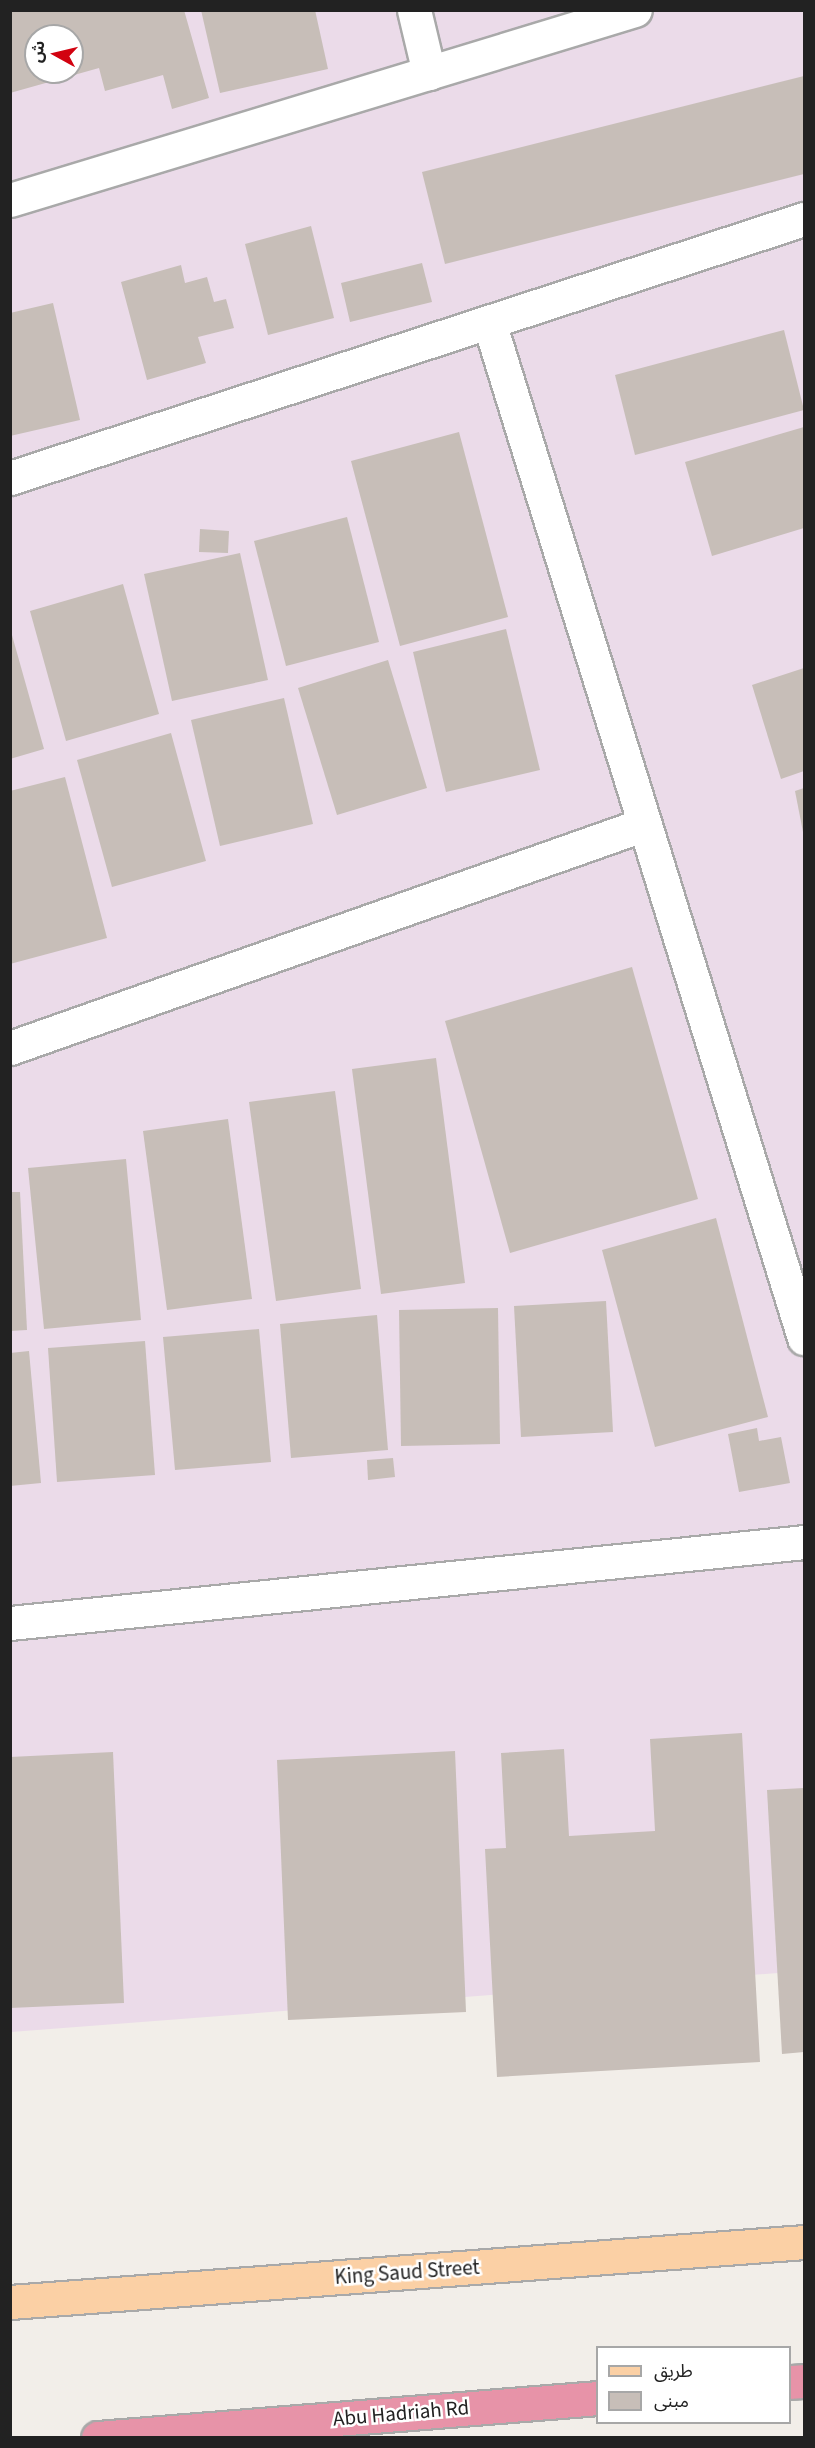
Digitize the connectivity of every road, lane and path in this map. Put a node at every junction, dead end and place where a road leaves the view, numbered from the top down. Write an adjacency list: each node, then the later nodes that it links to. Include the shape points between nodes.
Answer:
1 (414, 10): 3 (street)
2 (635, 10): 3 (street)
3 (429, 73): 4 (street)
4 (10, 200)
5 (804, 219): 6 (street)
6 (489, 322): 7 (street); 8 (street)
7 (10, 478)
8 (645, 824): 9 (street); 10 (street)
9 (10, 1048)
10 (804, 1338)
11 (804, 1542): 12 (street)
12 (10, 1623)
13 (804, 2242): 14 (main road, King Saud Street)
14 (10, 2302)
15 (596, 2398): 16 (highway, Abu Hadriah Rd)
16 (98, 2438)

